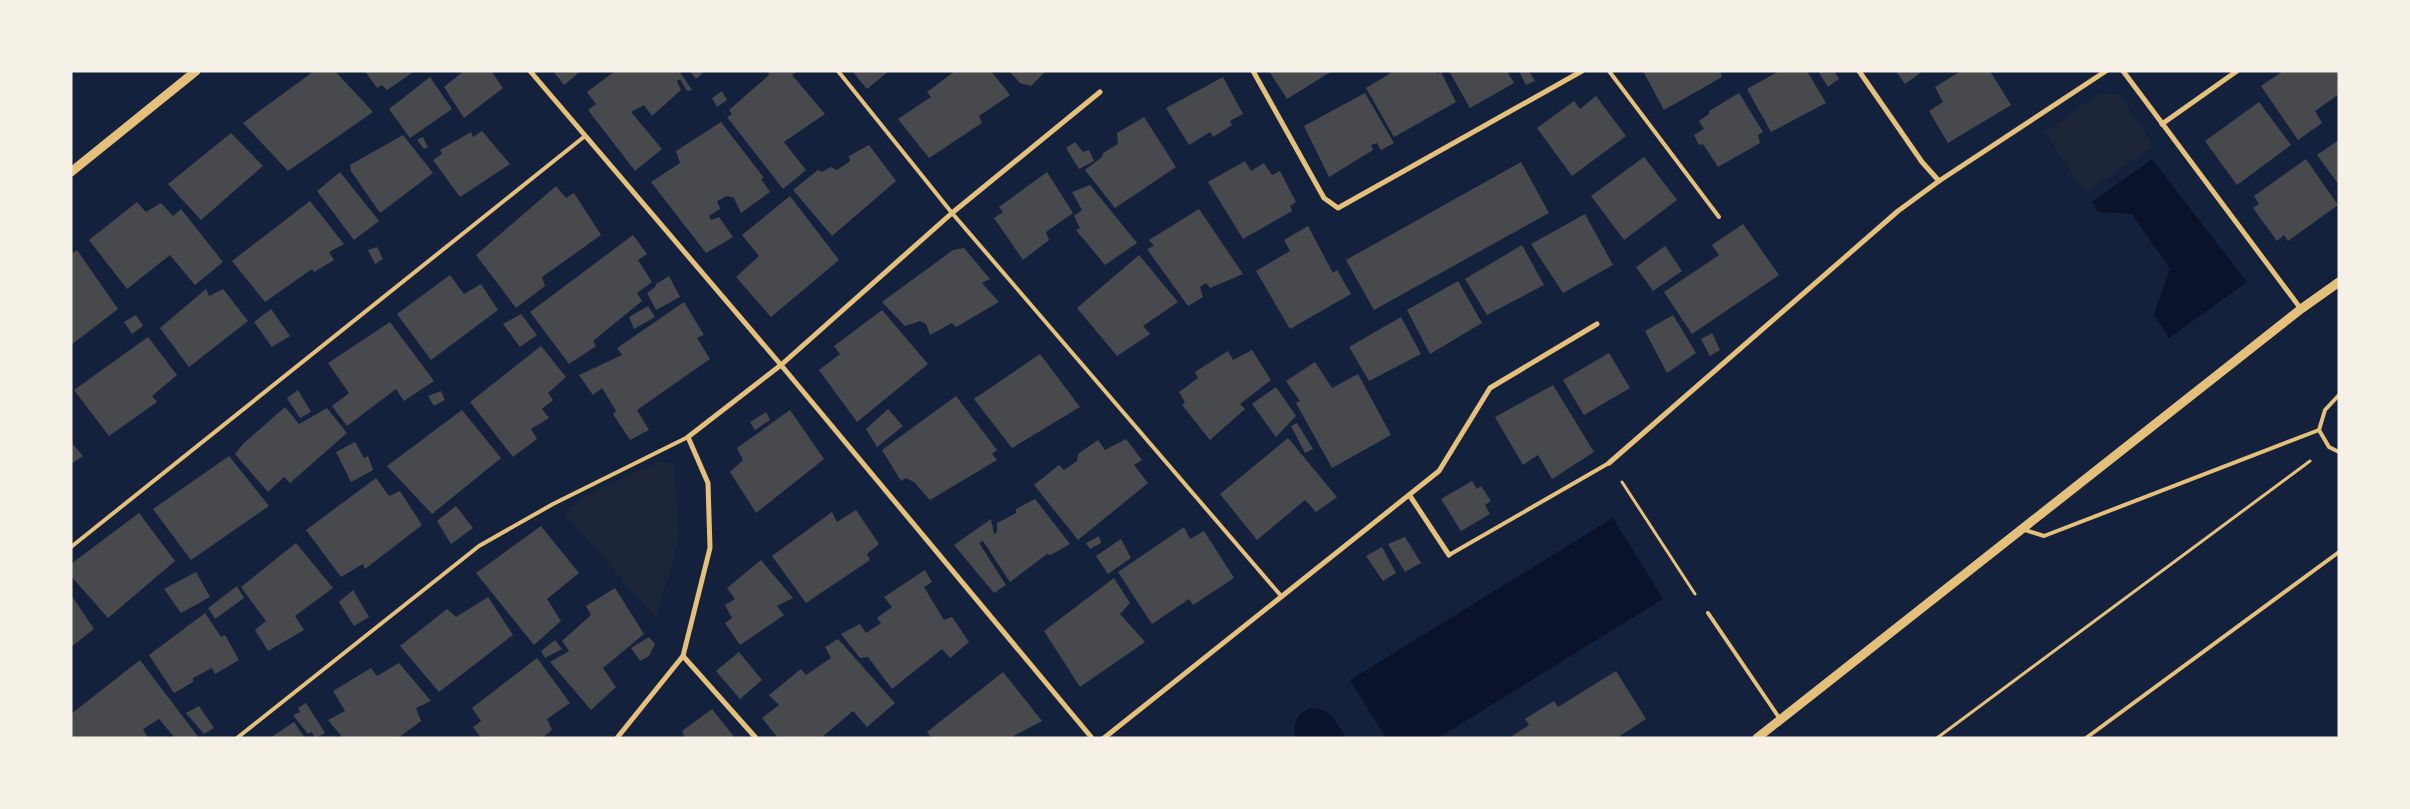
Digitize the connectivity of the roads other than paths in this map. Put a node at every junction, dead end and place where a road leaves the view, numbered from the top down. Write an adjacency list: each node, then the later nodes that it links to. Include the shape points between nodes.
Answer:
1 (196, 71): 14 (street)
2 (530, 71): 13 (street)
3 (838, 71): 16 (lane)
4 (1253, 71): 5 (street, via 1324,198 1338,208)
5 (1582, 71)
6 (1608, 71): 17 (lane)
7 (1860, 71): 15 (street, via 1922,162)
8 (2106, 71): 15 (street)
9 (2123, 71): 12 (street)
10 (2237, 71): 12 (street)
11 (1100, 92): 16 (street)
12 (2162, 124): 19 (street)
13 (585, 136): 21 (street); 29 (lane)
14 (71, 172)
15 (1939, 181): 26 (street, via 1898,211)
16 (952, 213): 21 (street); 32 (lane)
17 (1718, 217)
18 (2339, 282): 19 (street)
19 (2301, 309): 28 (street)
20 (1597, 324): 27 (street, via 1490,388 1439,471)
21 (781, 365): 24 (street); 39 (street)
22 (2339, 395): 23 (lane, via 2325,410)
23 (2319, 430): 25 (lane, via 2329,447); 28 (lane, via 2044,536)
24 (688, 437): 34 (street, via 708,484 710,548); 36 (lane, via 553,504 479,546)
25 (2339, 452)
26 (1609, 463): 31 (lane)
27 (1410, 496): 31 (street); 32 (street)
28 (2020, 529): 35 (street)
29 (71, 547)
30 (2339, 552): 42 (lane)
31 (1449, 555)
32 (1282, 597): 40 (street)
33 (1708, 613): 35 (lane)
34 (683, 656): 37 (street); 38 (street)
35 (1780, 719): 41 (street)
36 (236, 738)
37 (617, 738)
38 (756, 738)
39 (1092, 738)
40 (1104, 738)
41 (1756, 738)
42 (2086, 738)

